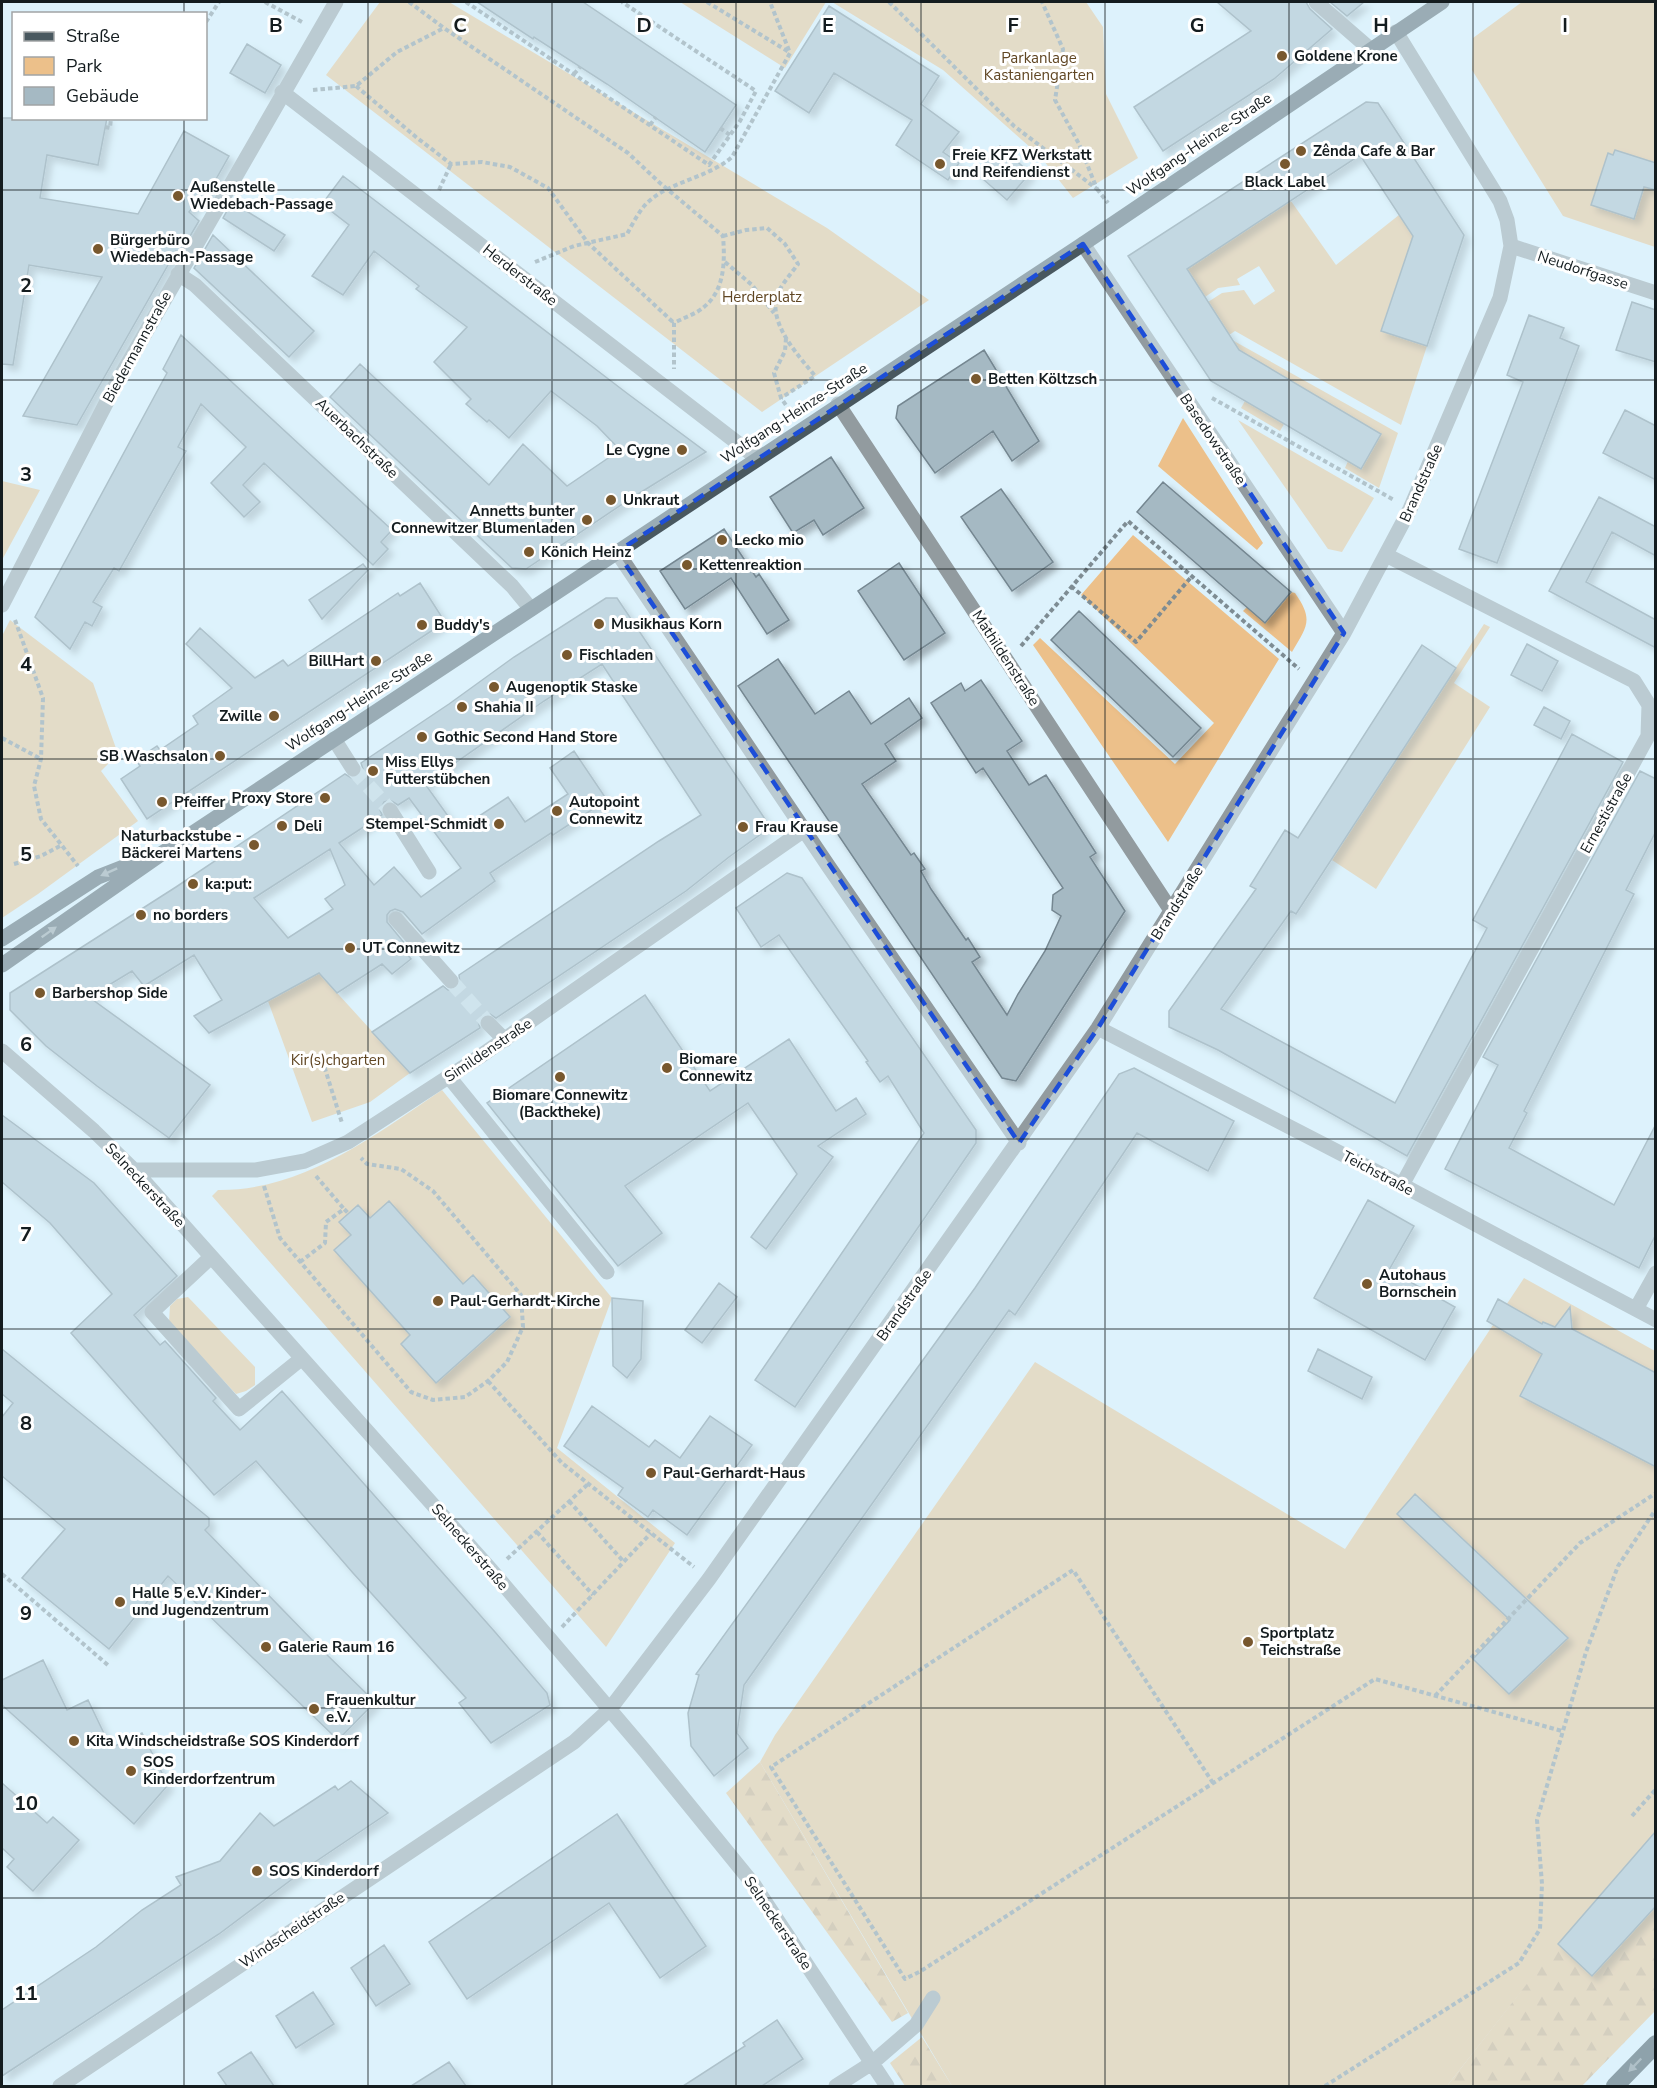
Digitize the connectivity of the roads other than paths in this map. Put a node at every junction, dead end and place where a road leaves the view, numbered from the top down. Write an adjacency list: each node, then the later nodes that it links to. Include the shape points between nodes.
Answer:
1 (336, 2): 6 (street, Biedermannstraße)
2 (1316, 2): 5 (street)
3 (1442, 2): 4 (main road, Wolfgang-Heinze-Straße)
4 (1396, 32): 5 (main road, Wolfgang-Heinze-Straße); 8 (street, Brandstraße, via 1500,201)
5 (1370, 49): 7 (main road, Wolfgang-Heinze-Straße)
6 (282, 93): 9 (street, Biedermannstraße); 12 (street, Herderstraße)
7 (1083, 244): 11 (main road, Wolfgang-Heinze-Straße); 17 (street, Basedowstraße)
8 (1511, 246): 10 (street, Neudorfgasse); 14 (street, Brandstraße, via 1500,298 1410,509)
9 (178, 274): 15 (street, Biedermannstraße); 16 (street, Auerbachstraße, via 195,285 273,358 512,586)
10 (1656, 293)
11 (838, 404): 12 (main road, Wolfgang-Heinze-Straße); 24 (street, Mathildenstraße)
12 (757, 458): 13 (main road, Wolfgang-Heinze-Straße)
13 (617, 552): 16 (main road, Wolfgang-Heinze-Straße); 21 (street)
14 (1386, 555): 17 (street, Brandstraße); 36 (street, Ernestistraße, via 1634,681 1649,705 1648,736)
15 (3, 602)
16 (531, 609): 18 (main road, Wolfgang-Heinze-Straße)
17 (1344, 633): 24 (street, Brandstraße)
18 (334, 739): 19 (street); 22 (main road, Wolfgang-Heinze-Straße)
19 (353, 769)
20 (390, 810): 23 (street)
21 (804, 830): 31 (street, Simildenstraße); 34 (street)
22 (164, 852): 26 (main road, Wolfgang-Heinze-Straße, one-way to 26, via 91,881); 27 (main road, Wolfgang-Heinze-Straße, one-way to 22)
23 (429, 872)
24 (1172, 912): 30 (street, Brandstraße)
25 (396, 919): 28 (street)
26 (2, 939)
27 (2, 965)
28 (451, 981)
29 (489, 1023): 31 (street)
30 (1098, 1029): 34 (street, Brandstraße); 36 (street, Teichstraße)
31 (505, 1040): 33 (street, Simildenstraße)
32 (2, 1051): 35 (street, Selneckerstraße)
33 (448, 1077): 35 (street, Simildenstraße, via 348,1142 305,1161 256,1170); 38 (street)
34 (1019, 1143): 43 (street, Brandstraße, via 709,1579)
35 (134, 1170): 37 (street, Selneckerstraße)
36 (1402, 1185): 40 (street, Teichstraße)
37 (211, 1257): 42 (street, Selneckerstraße); 42 (street, via 152,1312 239,1409)
38 (607, 1272)
39 (1656, 1273): 40 (street)
40 (1636, 1309): 41 (street, Teichstraße)
41 (1656, 1320)
42 (301, 1359): 43 (street, Selneckerstraße)
43 (610, 1709): 46 (street, Selneckerstraße, via 754,1885); 47 (street, Windscheidstraße, via 574,1742)
44 (933, 1998): 46 (street, via 915,2025)
45 (1656, 2044): 50 (highway, one-way to 50)
46 (872, 2063): 48 (street); 49 (street, Selneckerstraße)
47 (60, 2086)
48 (836, 2086)
49 (887, 2086)
50 (1615, 2086)

